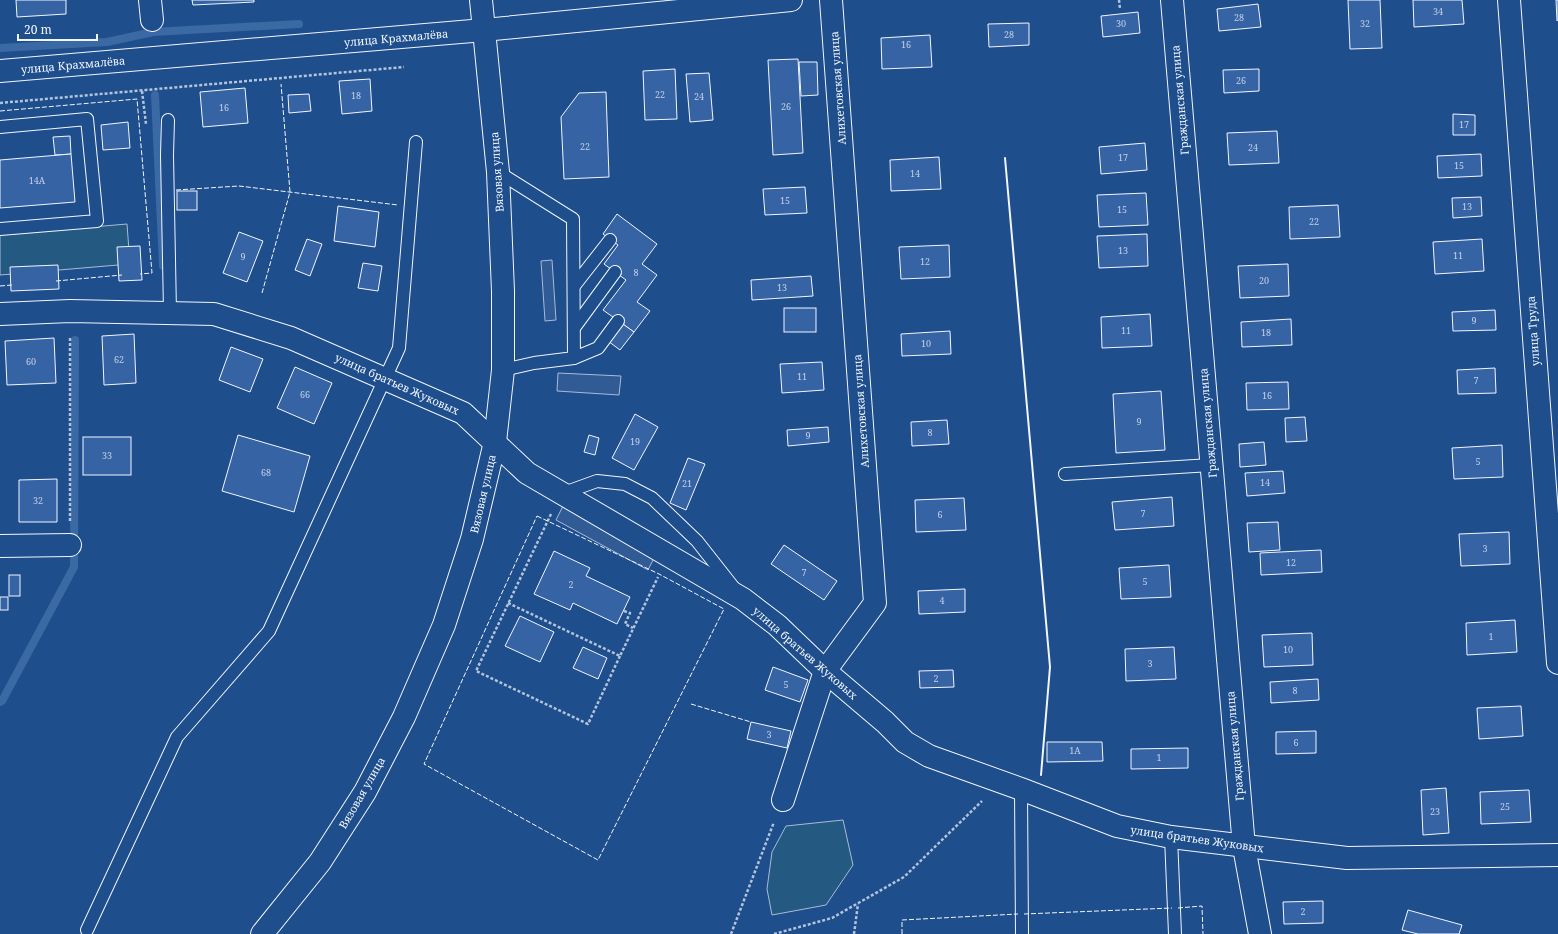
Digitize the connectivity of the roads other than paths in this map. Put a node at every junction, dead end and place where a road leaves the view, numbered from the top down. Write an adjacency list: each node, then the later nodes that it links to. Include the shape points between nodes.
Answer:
1 (481, 0): 6 (street, Вязовая улица)
2 (791, 0): 6 (street, улица Крахмалёва)
3 (831, 0): 31 (street, Алихетовская улица, via 876,603)
4 (1172, 0): 24 (street, Гражданская улица)
5 (1509, 0): 30 (street, улица Труда)
6 (484, 30): 7 (street, улица Крахмалёва); 11 (street, Вязовая улица)
7 (0, 71)
8 (168, 120): 16 (lane)
9 (0, 127): 12 (lane, via 87,119 97,221)
10 (416, 142): 22 (lane, via 399,348)
11 (498, 172): 15 (lane, via 573,219); 21 (street, Вязовая улица, via 503,291)
12 (0, 229)
13 (610, 240): 15 (lane)
14 (615, 272): 19 (lane)
15 (574, 286): 19 (lane)
16 (170, 312): 17 (street, улица братьев Жуковых, via 70,311); 22 (street, улица братьев Жуковых, via 214,314 291,338)
17 (0, 314)
18 (618, 321): 20 (lane, via 598,348)
19 (574, 328): 20 (lane)
20 (574, 358): 21 (lane)
21 (502, 370): 23 (street, Вязовая улица)
22 (384, 380): 23 (street, улица братьев Жуковых, via 463,413); 37 (lane, via 269,631 177,737)
23 (495, 442): 26 (street, улица братьев Жуковых, via 527,473); 38 (street, Вязовая улица, via 472,539 444,625 404,717 365,792 320,862)
24 (1211, 465): 25 (lane); 35 (street, Гражданская улица)
25 (1065, 474)
26 (561, 494): 29 (street, улица братьев Жуковых, via 668,554); 29 (lane, via 597,481 625,484 652,498 697,541)
27 (70, 545): 28 (street)
28 (0, 546)
29 (743, 600): 31 (street, улица братьев Жуковых, via 777,625)
30 (1558, 663)
31 (825, 671): 32 (street, улица братьев Жуковых, via 905,742 929,756); 33 (street, Алихетовская улица)
32 (1012, 785): 34 (street, улица братьев Жуковых, via 1117,826); 39 (lane)
33 (783, 800)
34 (1171, 837): 35 (street, улица братьев Жуковых); 40 (lane)
35 (1244, 846): 36 (street, улица братьев Жуковых, via 1347,858); 41 (street, Гражданская улица)
36 (1558, 855)
37 (87, 930)
38 (262, 934)
39 (1022, 934)
40 (1174, 934)
41 (1260, 934)

